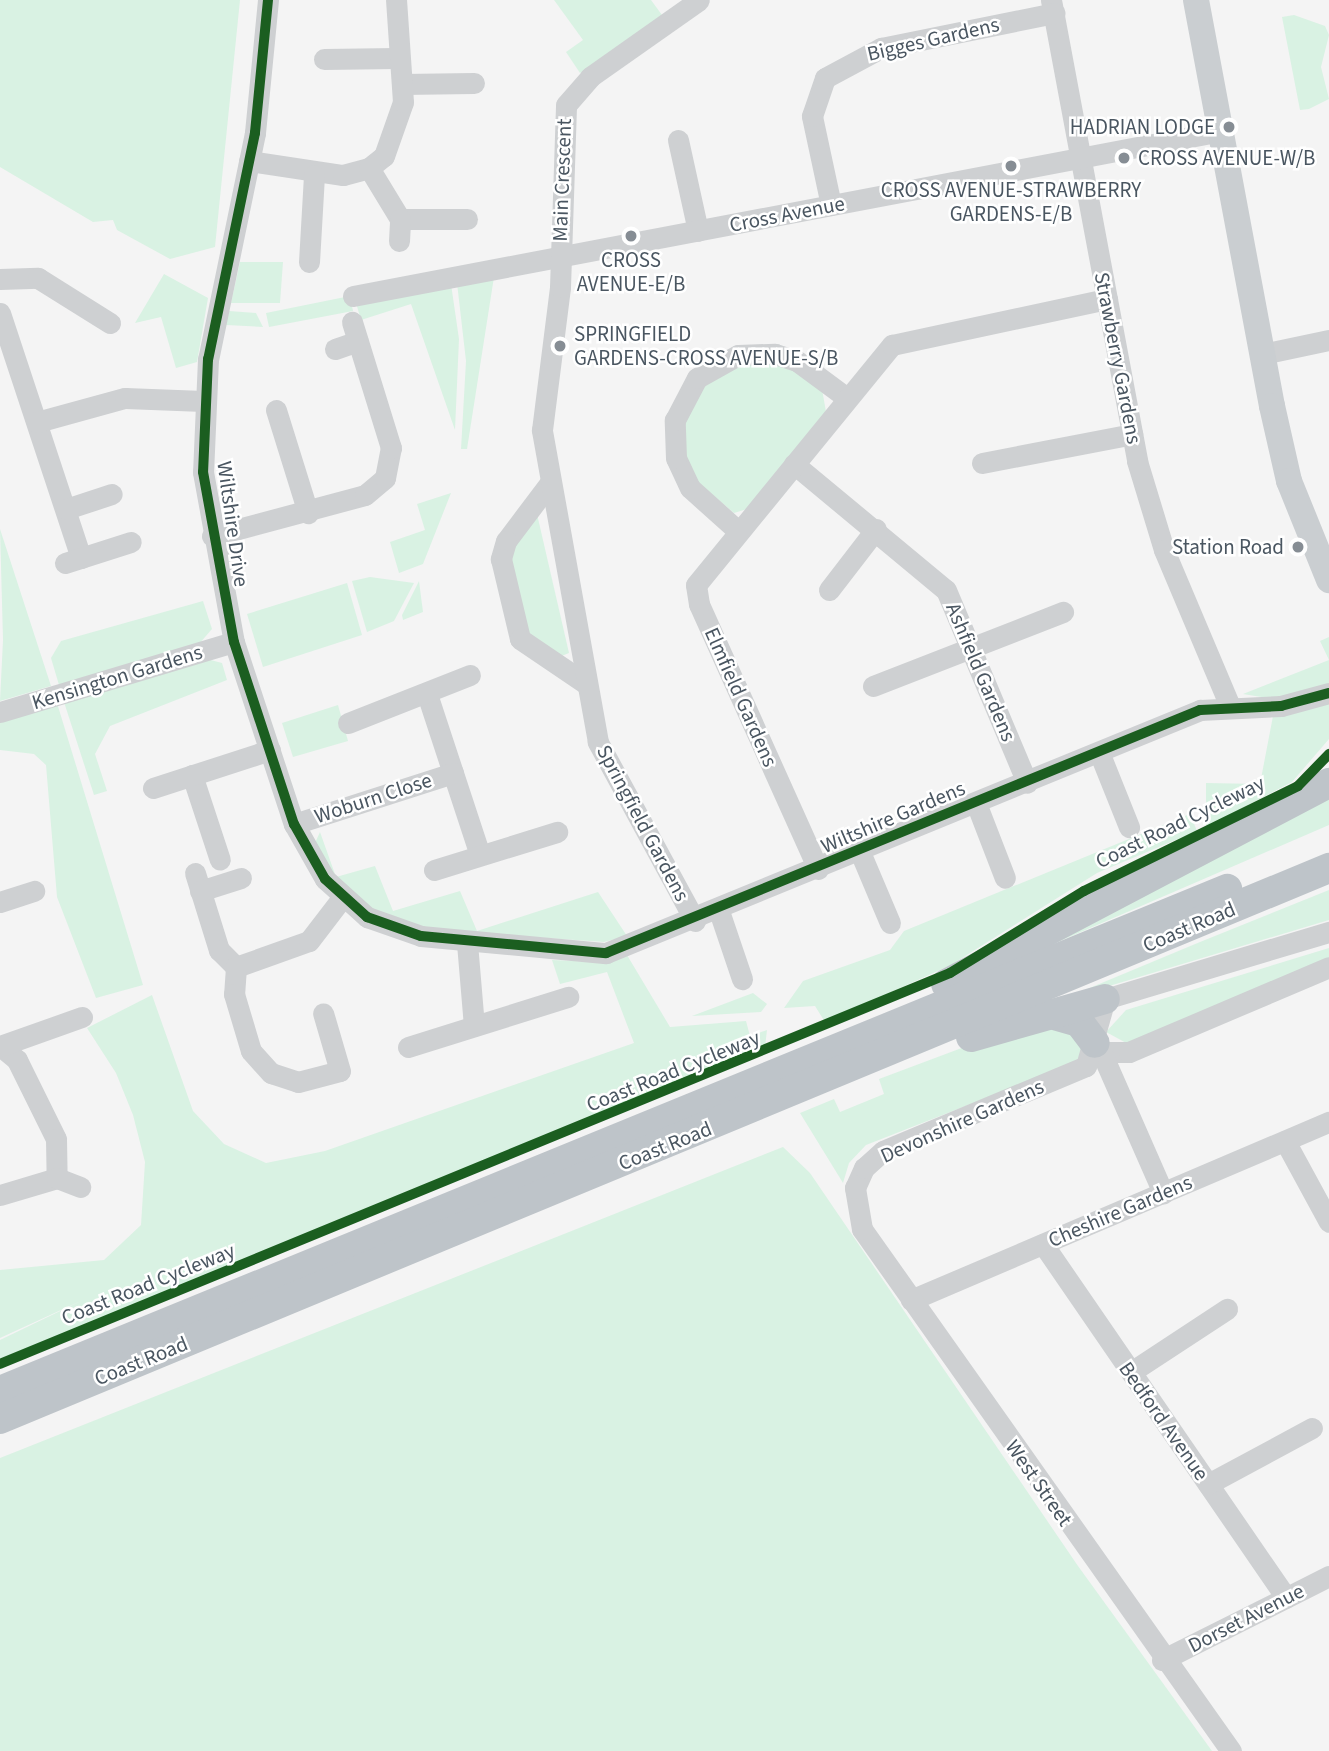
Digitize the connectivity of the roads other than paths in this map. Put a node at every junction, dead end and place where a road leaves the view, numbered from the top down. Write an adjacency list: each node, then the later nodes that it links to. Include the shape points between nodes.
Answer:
1 (268, 0): 13 (street, Wiltshire Drive)
2 (396, 0): 6 (street)
3 (699, 0): 21 (street, Main Crescent, via 590,77 566,104)
4 (1196, 0): 10 (main road)
5 (1052, 6): 12 (street, Strawberry Gardens); 16 (street, Bigges Gardens, via 881,48 825,78 812,116)
6 (396, 58): 7 (street); 9 (street)
7 (324, 59)
8 (474, 83): 9 (street)
9 (402, 84): 14 (street, via 395,136)
10 (1220, 131): 12 (street, Cross Avenue); 30 (main road)
11 (678, 140): 19 (street)
12 (1081, 158): 16 (street, Cross Avenue); 25 (street, Strawberry Gardens)
13 (249, 161): 15 (street); 32 (street, Wiltshire Drive, via 215,312)
14 (369, 168): 15 (street); 17 (street)
15 (314, 175): 22 (street)
16 (831, 205): 19 (street, Cross Avenue)
17 (400, 219): 18 (street); 20 (street)
18 (467, 219)
19 (698, 231): 21 (street, Cross Avenue)
20 (399, 242)
21 (560, 258): 24 (street, Cross Avenue); 38 (street, Springfield Gardens, via 542,419)
22 (309, 262)
23 (0, 279): 27 (street, via 38,278)
24 (353, 296)
25 (1107, 299): 31 (street, Elmfield Gardens, via 897,343); 35 (street, Strawberry Gardens)
26 (0, 313): 34 (street)
27 (110, 323)
28 (1329, 340): 30 (street)
29 (335, 349): 41 (street, via 355,332 391,448 388,472 372,491)
30 (1262, 354): 46 (main road, via 1289,481)
31 (847, 398): 37 (street, Elmfield Gardens); 43 (street, via 797,361 775,354 738,355 697,379 675,420 676,458 690,488)
32 (203, 401): 34 (street, via 125,398); 44 (street, Wiltshire Drive)
33 (276, 410): 41 (street)
34 (37, 422): 40 (street)
35 (1132, 434): 36 (street); 56 (street, Strawberry Gardens, via 1164,550)
36 (982, 463)
37 (794, 464): 42 (street, Ashfield Gardens); 43 (street, Elmfield Gardens)
38 (549, 484): 52 (street, Springfield Gardens); 52 (street, via 506,541 501,559 520,639)
39 (112, 494): 40 (street)
40 (66, 509): 45 (street, via 73,560)
41 (308, 513): 44 (street)
42 (876, 529): 47 (street); 50 (street, Ashfield Gardens, via 946,590)
43 (738, 531): 75 (street, Elmfield Gardens, via 700,579 696,597)
44 (212, 536): 49 (street, Wiltshire Drive)
45 (131, 542)
46 (1329, 580)
47 (828, 590)
48 (1063, 612): 50 (street)
49 (234, 642): 57 (street, Kensington Gardens); 59 (street, Wiltshire Drive)
50 (972, 648): 53 (street); 63 (street, Ashfield Gardens)
51 (470, 675): 55 (street)
52 (585, 683): 83 (street, Springfield Gardens, via 603,753)
53 (873, 686)
54 (1329, 693): 56 (street, Wiltshire Gardens, via 1281,706)
55 (427, 694): 58 (street); 61 (street, Woburn Close)
56 (1230, 704): 60 (street, Wiltshire Gardens)
57 (0, 712)
58 (348, 723)
59 (271, 750): 62 (street); 67 (street, Wiltshire Drive)
60 (1098, 752): 63 (street, Wiltshire Gardens); 68 (street)
61 (453, 772): 67 (street, Woburn Close); 72 (street, Woburn Close)
62 (192, 775): 65 (street); 73 (street)
63 (1027, 783): 66 (street, Wiltshire Gardens)
64 (1329, 783): 100 (highway, via 969,973)
65 (153, 788)
66 (976, 803): 71 (street, Wiltshire Gardens); 78 (street, Wiltshire Gardens)
67 (294, 824): 80 (street, Wiltshire Drive)
68 (1129, 827)
69 (557, 832): 72 (street)
70 (1329, 847): 100 (highway, Coast Road)
71 (860, 852): 75 (street, Wiltshire Gardens); 84 (street, Wiltshire Gardens)
72 (480, 855): 76 (street)
73 (220, 860)
74 (1329, 868): 99 (highway, Coast Road)
75 (818, 869): 82 (street, Wiltshire Gardens)
76 (434, 870)
77 (241, 877): 87 (street, via 198,882 221,954)
78 (1005, 878)
79 (34, 891): 81 (street)
80 (342, 898): 86 (street, Wiltshire Drive, via 393,928); 87 (street, via 299,947)
81 (0, 902)
82 (719, 911): 83 (street, Wiltshire Gardens); 89 (street)
83 (695, 921): 86 (street, Wiltshire Gardens, via 596,954)
84 (890, 923)
85 (1329, 932): 91 (street)
86 (467, 943): 95 (street)
87 (236, 967): 92 (street, via 234,994 251,1051 271,1073 298,1082 340,1070)
88 (1329, 967): 98 (street, via 1129,1052)
89 (731, 969)
90 (568, 998): 95 (street)
91 (1105, 999): 93 (highway); 98 (street)
92 (323, 1013)
93 (1051, 1014): 98 (highway, via 1079,1022); 99 (highway)
94 (82, 1017): 96 (street)
95 (474, 1026): 97 (street)
96 (0, 1046): 103 (street, via 18,1060 56,1139)
97 (408, 1047)
98 (1097, 1050): 105 (street); 107 (street, Devonshire Gardens, via 1082,1069 883,1152 864,1168)
99 (803, 1089): 114 (highway, Coast Road)
100 (674, 1114): 113 (highway, Coast Road)
101 (1329, 1122): 102 (street, Cheshire Gardens)
102 (1285, 1141): 105 (street, Cheshire Gardens); 108 (street)
103 (57, 1178): 104 (street); 106 (street)
104 (80, 1187)
105 (1163, 1193): 109 (street, Cheshire Gardens)
106 (0, 1195)
107 (854, 1209): 110 (street, West Street)
108 (1329, 1222)
109 (1042, 1244): 110 (street, Cheshire Gardens); 112 (street, Bedford Avenue)
110 (911, 1300): 119 (street, West Street)
111 (1227, 1309): 112 (street)
112 (1131, 1372): 116 (street, Bedford Avenue)
113 (0, 1391)
114 (0, 1419)
115 (1312, 1428): 116 (street)
116 (1208, 1484): 118 (street, Bedford Avenue)
117 (1329, 1576): 118 (street, Dorset Avenue)
118 (1286, 1598): 119 (street, Dorset Avenue)
119 (1162, 1660): 120 (street, West Street)
120 (1231, 1751)

